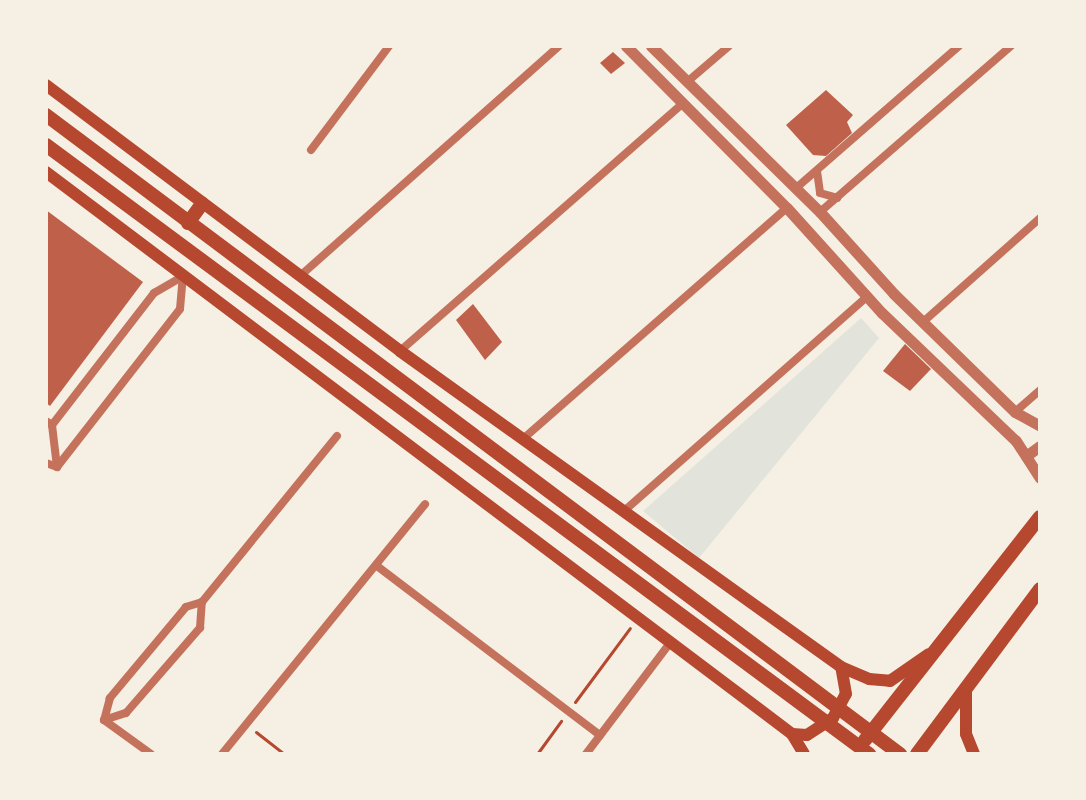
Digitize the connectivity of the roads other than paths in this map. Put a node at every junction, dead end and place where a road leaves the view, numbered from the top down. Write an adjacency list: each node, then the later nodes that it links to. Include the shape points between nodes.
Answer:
1 (389, 46): 14 (street)
2 (559, 46): 26 (street)
3 (626, 46): 10 (street)
4 (651, 46): 8 (street)
5 (729, 46): 8 (street)
6 (959, 46): 16 (street)
7 (1011, 46): 19 (street)
8 (687, 82): 13 (street)
9 (46, 85): 20 (main road)
10 (681, 105): 15 (street); 29 (street)
11 (46, 115): 24 (main road)
12 (46, 145): 59 (main road)
13 (753, 148): 15 (street); 18 (street)
14 (311, 150)
15 (739, 161): 21 (street)
16 (817, 170): 18 (street); 19 (street, via 820,193)
17 (46, 172): 25 (main road)
18 (795, 189): 22 (street)
19 (837, 198): 22 (street)
20 (202, 204): 24 (main road); 26 (main road)
21 (787, 208): 27 (street); 35 (street)
22 (820, 212): 28 (street)
23 (1040, 218): 28 (street)
24 (188, 223): 60 (main road)
25 (183, 276): 32 (street, via 154,293); 39 (street, via 180,309); 47 (main road)
26 (300, 276): 29 (main road)
27 (868, 296): 37 (street); 42 (street)
28 (923, 322): 31 (street)
29 (400, 351): 35 (main road)
30 (1040, 390): 31 (street)
31 (1015, 412): 33 (street)
32 (49, 423): 39 (street)
33 (1040, 426)
34 (337, 436): 46 (street)
35 (524, 438): 42 (main road)
36 (1040, 446): 37 (street)
37 (1026, 456): 40 (street)
38 (46, 463): 39 (street)
39 (57, 467)
40 (1040, 478)
41 (425, 504): 44 (street)
42 (624, 511): 49 (main road)
43 (1040, 517): 48 (main road)
44 (377, 566): 53 (street); 55 (street)
45 (1040, 589): 50 (main road)
46 (202, 602): 51 (street, via 186,607 110,698); 51 (street, via 200,628 126,713)
47 (670, 643): 52 (main road); 53 (street)
48 (932, 652): 49 (main road, via 890,681); 58 (main road)
49 (841, 667): 52 (main road, via 846,694 833,718 807,735)
50 (966, 692): 61 (main road); 62 (main road, via 966,734)
51 (104, 720): 54 (street)
52 (792, 734): 57 (main road)
53 (600, 735): 56 (street)
54 (151, 754)
55 (222, 754)
56 (586, 754)
57 (804, 754)
58 (854, 754)
59 (869, 754)
60 (900, 754)
61 (917, 754)
62 (974, 754)

